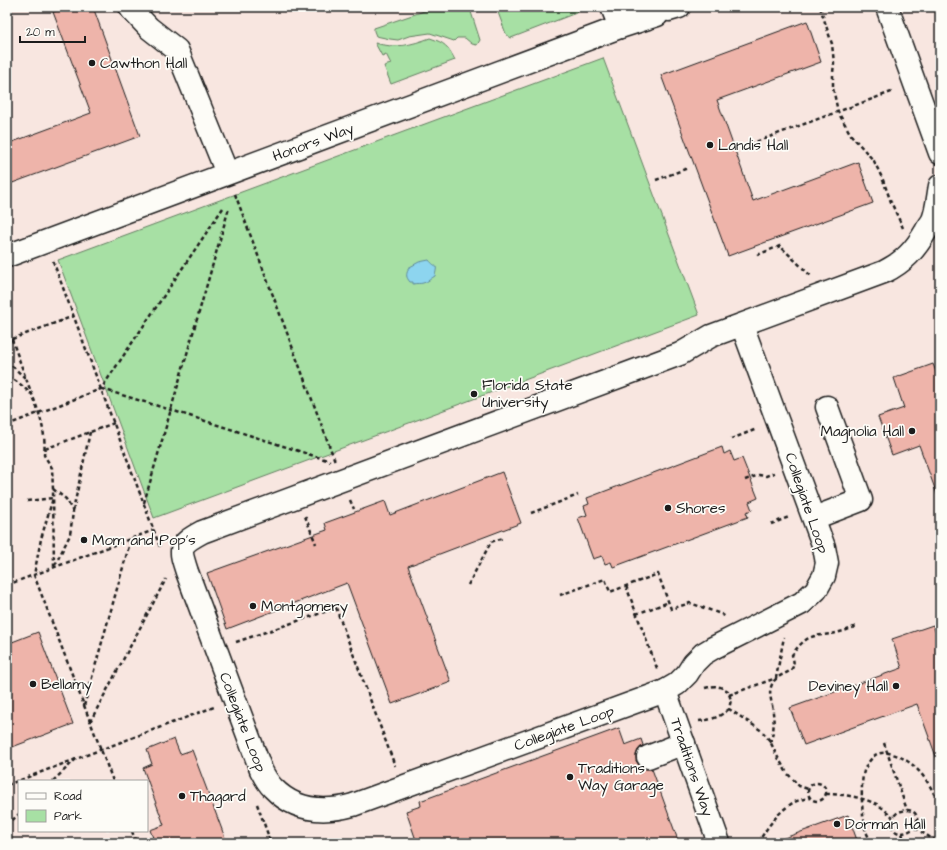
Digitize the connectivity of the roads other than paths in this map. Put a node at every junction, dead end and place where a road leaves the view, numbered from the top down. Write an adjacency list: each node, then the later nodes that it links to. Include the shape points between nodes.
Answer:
1 (130, 7): 7 (lane, via 149,28 177,50)
2 (612, 7): 5 (lane)
3 (888, 7): 6 (lane)
4 (668, 11): 5 (lane, Honors Way)
5 (620, 27): 7 (lane, Honors Way)
6 (940, 153)
7 (227, 173): 9 (lane, Honors Way)
8 (940, 186): 10 (lane, Collegiate Loop, via 933,220 908,256 900,262 884,272)
9 (7, 256)
10 (742, 325): 12 (lane, Collegiate Loop); 13 (lane, Collegiate Loop, via 711,336 680,354 202,532 188,539 183,545 182,557 189,580 261,770 281,796 308,808 340,809 403,787 428,788)
11 (827, 407): 12 (lane, via 862,500)
12 (814, 518): 13 (lane, Collegiate Loop, via 827,562 824,576 816,590 802,603 703,654 677,684)
13 (663, 684): 14 (lane, Traditions Way)
14 (684, 743): 15 (lane); 16 (lane, Traditions Way)
15 (648, 757)
16 (719, 843)

